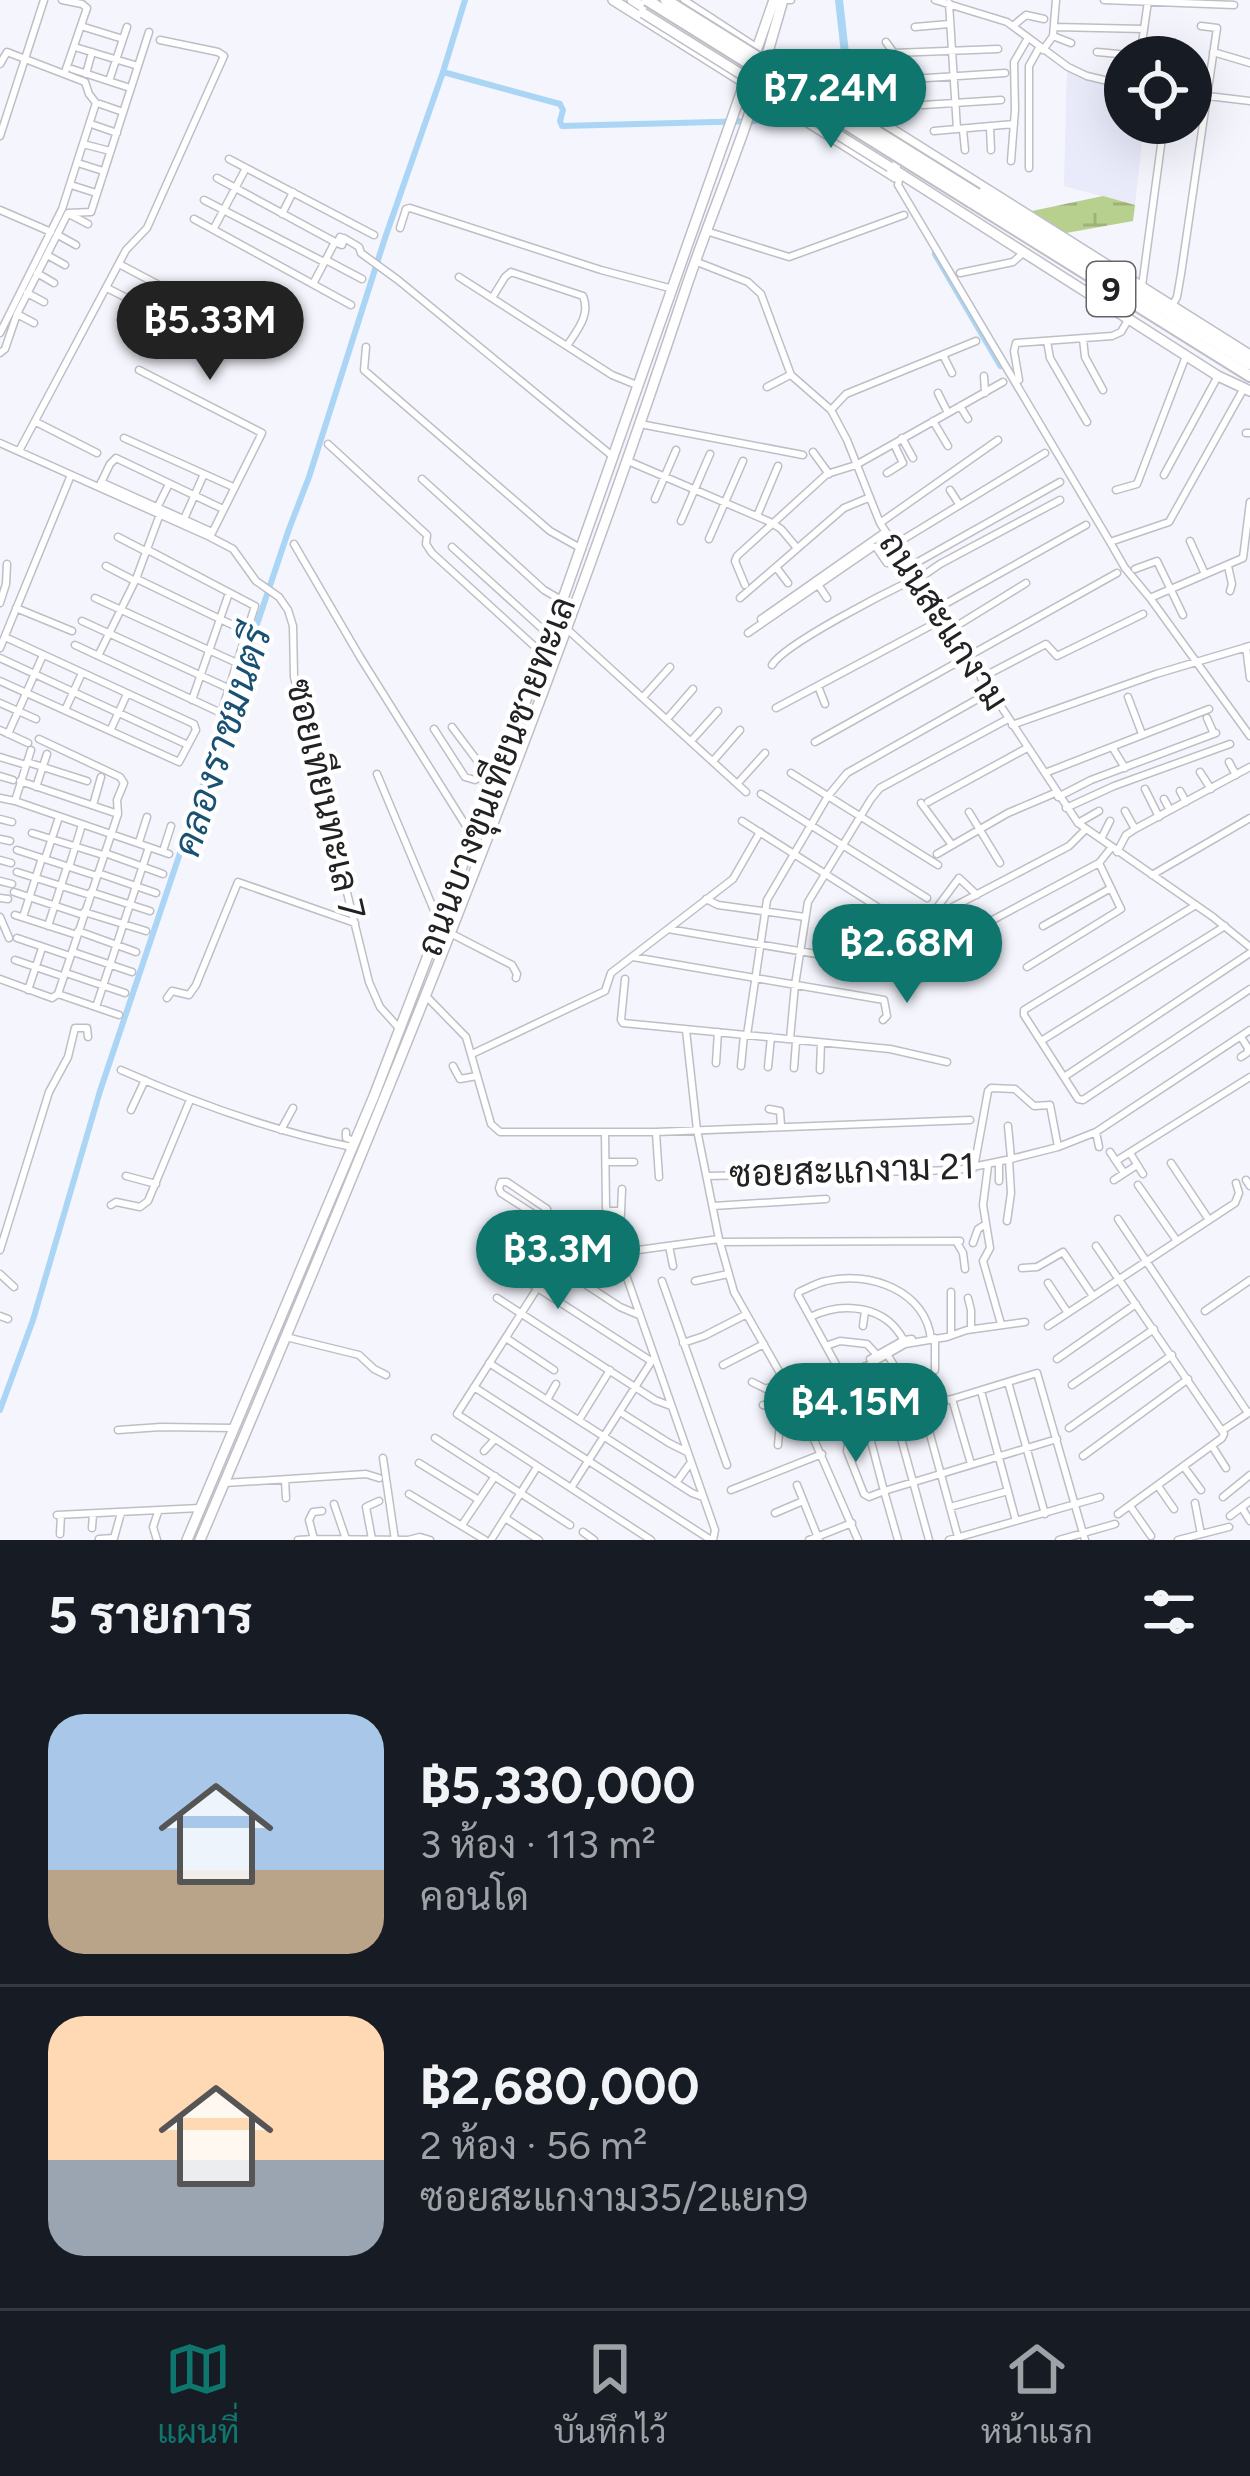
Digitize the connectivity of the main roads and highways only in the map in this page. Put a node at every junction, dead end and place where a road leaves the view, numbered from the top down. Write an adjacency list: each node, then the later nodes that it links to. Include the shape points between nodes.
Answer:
1 (613, 0): 9 (main road)
2 (622, 0): 6 (main road)
3 (632, 0): 9 (main road)
4 (666, 0): 14 (highway, 9, bridge)
5 (782, 0): 7 (main road); 7 (main road, via 780,20)
6 (645, 7): 12 (main road, bridge); 15 (highway, 9, bridge)
7 (772, 20): 8 (main road, ถนนบางขุนเทียนชายทะเล)
8 (763, 50): 9 (main road, ถนนบางขุนเทียนชายทะเล); 10 (main road, ถนนบางขุนเทียนชายทะเล); 14 (main road, via 915,138)
9 (747, 78): 13 (main road, ถนนบางขุนเทียนชายทะเล)
10 (758, 85): 11 (main road); 13 (main road, ถนนบางขุนเทียนชายทะเล)
11 (804, 114): 12 (main road); 12 (main road, bridge, via 872,150)
12 (890, 170): 15 (main road, via 1218,376)
13 (689, 259): 16 (main road, ถนนบางขุนเทียนชายทะเล); 16 (main road, ถนนบางขุนเทียนชายทะเล, via 628,461 578,599)
14 (1250, 360)
15 (1248, 385)
16 (565, 605): 17 (main road, ถนนบางขุนเทียนชายทะเล); 17 (main road, ถนนบางขุนเทียนชายทะเล, via 567,628)
17 (400, 1046): 18 (main road, ถนนบางขุนเทียนชายทะเล, via 225,1483); 18 (main road, ถนนบางขุนเทียนชายทะเล, via 200,1508)
18 (194, 1539)

